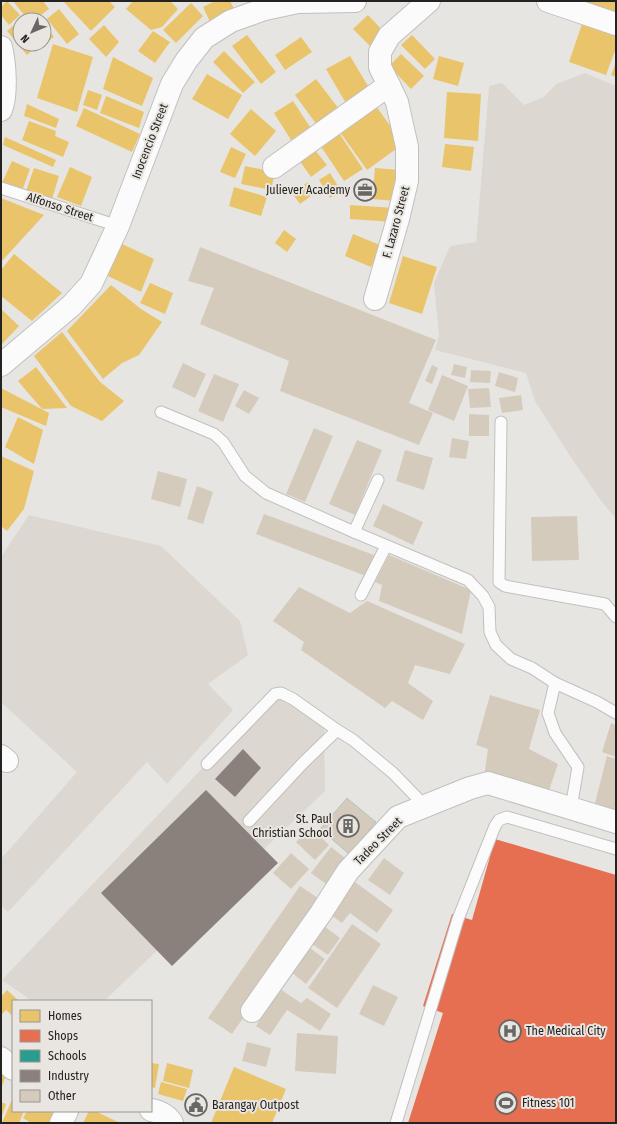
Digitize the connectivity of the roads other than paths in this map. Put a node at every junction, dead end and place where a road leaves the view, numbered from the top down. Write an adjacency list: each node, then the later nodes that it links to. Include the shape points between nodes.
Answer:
1 (298, 1): 2 (street, Inocencio Street); 11 (street, Inocencio Street, via 232,21 204,38 172,84)
2 (355, 1)
3 (429, 1): 7 (street, F. Lazaro Street, via 389,36 380,52 380,67)
4 (548, 1): 5 (street)
5 (616, 24)
6 (1, 47): 8 (street, via 4,63 4,102)
7 (389, 85): 9 (street); 12 (street, F. Lazaro Street, via 398,102 407,147 407,181)
8 (1, 110)
9 (274, 167)
10 (1, 188): 11 (lane, Alfonso Street)
11 (118, 226): 13 (street, Inocencio Street, via 91,284 70,306)
12 (375, 299)
13 (1, 365)
14 (161, 412): 17 (lane, via 214,434 223,442 245,476 266,493)
15 (501, 422): 20 (lane, via 499,582 505,586 605,604)
16 (378, 480): 17 (lane)
17 (354, 532): 18 (lane)
18 (386, 546): 19 (lane); 21 (lane, via 468,580 483,596 489,607 490,632 496,645 511,659 532,668)
19 (361, 595)
20 (616, 617)
21 (555, 683): 22 (lane); 26 (lane, via 548,713 555,733 578,767)
22 (616, 713)
23 (337, 730): 24 (lane, via 294,699 281,693 275,694); 25 (lane, via 393,773); 27 (lane)
24 (207, 764)
25 (426, 806): 26 (street, Tadeo Street, via 488,783); 30 (street, Tadeo Street, via 398,817 348,871)
26 (571, 808): 28 (street, Tadeo Street)
27 (249, 821)
28 (616, 822)
29 (616, 850): 37 (lane, via 506,817 499,820 458,919)
30 (252, 1011)
31 (1, 1058): 32 (street)
32 (12, 1068)
33 (152, 1110): 36 (street, via 169,1118)
34 (66, 1112): 35 (street)
35 (61, 1123)
36 (172, 1123)
37 (396, 1123)

